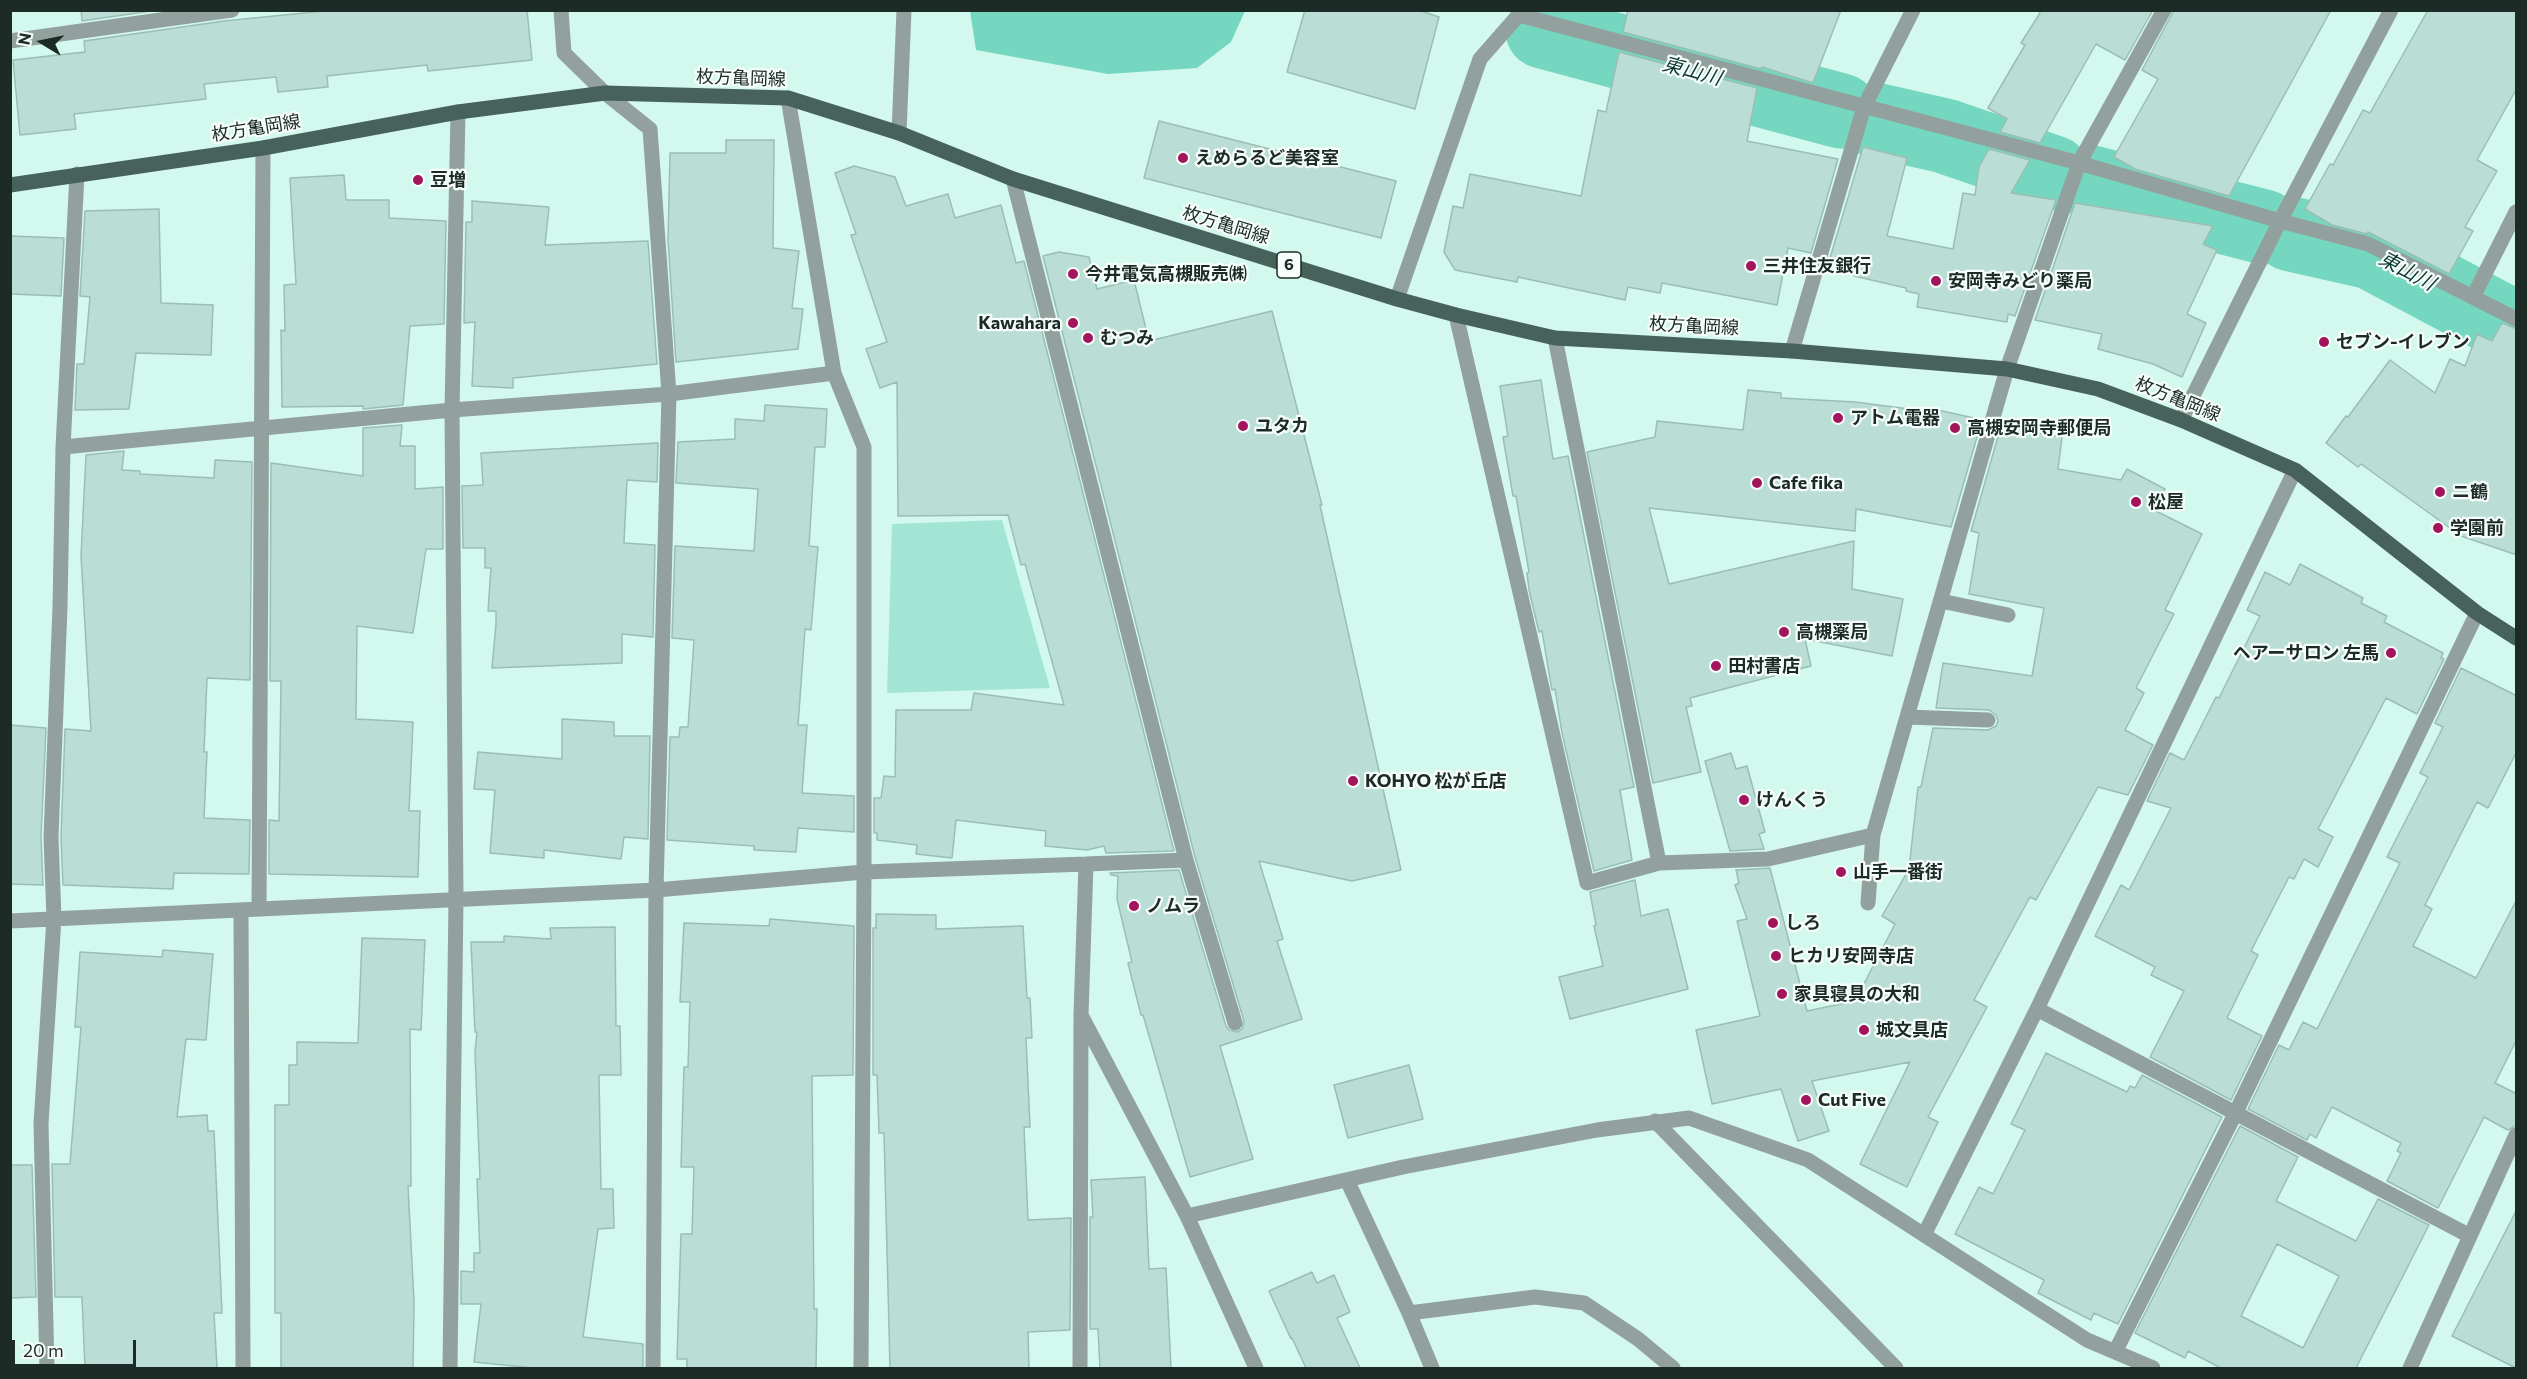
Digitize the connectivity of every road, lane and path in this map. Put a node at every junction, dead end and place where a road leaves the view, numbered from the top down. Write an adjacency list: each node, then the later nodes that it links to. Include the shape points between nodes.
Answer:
1 (232, 10): 8 (street)
2 (561, 10): 9 (street, via 564,53)
3 (904, 10): 13 (street)
4 (1913, 10): 11 (street)
5 (2164, 10): 15 (street)
6 (2391, 10): 20 (street)
7 (1521, 13): 11 (street); 22 (street, via 1480,59)
8 (10, 41)
9 (605, 93): 10 (main road, 枚方亀岡線 / 6); 12 (main road, 枚方亀岡線 / 6); 29 (street, via 650,129)
10 (788, 98): 13 (main road, 枚方亀岡線 / 6); 28 (street)
11 (1864, 107): 15 (street); 26 (street)
12 (458, 112): 14 (main road, 枚方亀岡線 / 6); 30 (street)
13 (899, 133): 17 (main road, 枚方亀岡線 / 6)
14 (262, 148): 16 (main road, 枚方亀岡線 / 6); 32 (street)
15 (2079, 163): 20 (street); 27 (street)
16 (77, 174): 18 (main road, 枚方亀岡線 / 6); 33 (street)
17 (1014, 179): 22 (main road, 枚方亀岡線 / 6); 42 (street)
18 (10, 185)
19 (2517, 212): 21 (street)
20 (2280, 221): 21 (street, via 2368,244); 31 (street)
21 (2473, 297): 24 (street)
22 (1397, 298): 23 (main road, 枚方亀岡線 / 6)
23 (1456, 315): 25 (main road, 枚方亀岡線 / 6); 43 (street, via 1587,883)
24 (2517, 319)
25 (1555, 338): 26 (main road, 枚方亀岡線 / 6); 43 (street)
26 (1792, 351): 27 (main road, 枚方亀岡線 / 6)
27 (2007, 369): 31 (main road, 枚方亀岡線 / 6, via 2098,389); 35 (street)
28 (834, 373): 29 (street); 45 (street, via 864,447)
29 (669, 394): 30 (street); 46 (street)
30 (452, 410): 32 (street); 47 (street)
31 (2181, 420): 34 (main road, 枚方亀岡線 / 6)
32 (262, 427): 33 (street); 50 (street)
33 (63, 447): 51 (street, via 51,837)
34 (2295, 470): 36 (main road, 枚方亀岡線 / 6); 53 (street)
35 (1941, 602): 37 (street); 39 (street)
36 (2477, 613): 38 (main road, 枚方亀岡線 / 6); 56 (street)
37 (2008, 615)
38 (2517, 638)
39 (1907, 717): 40 (street); 41 (street)
40 (1988, 720)
41 (1873, 835): 43 (street, via 1768,859); 48 (street)
42 (1186, 860): 44 (street); 55 (street)
43 (1659, 863)
44 (1086, 864): 45 (street); 54 (street)
45 (864, 873): 46 (street); 69 (street)
46 (656, 890): 47 (street); 68 (street)
47 (456, 899): 50 (street); 67 (street)
48 (1868, 903)
49 (241, 909): 50 (street); 51 (street); 66 (street)
50 (260, 909)
51 (54, 918): 52 (street); 65 (street, via 41,1124)
52 (10, 921)
53 (2037, 1009): 56 (street); 61 (street)
54 (1081, 1015): 60 (street); 70 (street)
55 (1235, 1023)
56 (2235, 1114): 62 (street); 64 (street)
57 (1655, 1121): 59 (street); 61 (street, via 1689,1119 1808,1160); 74 (street)
58 (2517, 1135): 62 (street)
59 (1347, 1180): 60 (street); 63 (street)
60 (1187, 1216): 71 (street)
61 (1924, 1235): 64 (street, via 2087,1340)
62 (2470, 1236): 76 (street)
63 (1409, 1313): 72 (street); 73 (street, via 1535,1297 1584,1303)
64 (2115, 1352): 75 (street)
65 (47, 1368)
66 (243, 1368)
67 (450, 1368)
68 (653, 1368)
69 (861, 1368)
70 (1080, 1368)
71 (1256, 1368)
72 (1432, 1368)
73 (1674, 1368)
74 (1896, 1368)
75 (2153, 1368)
76 (2410, 1368)

